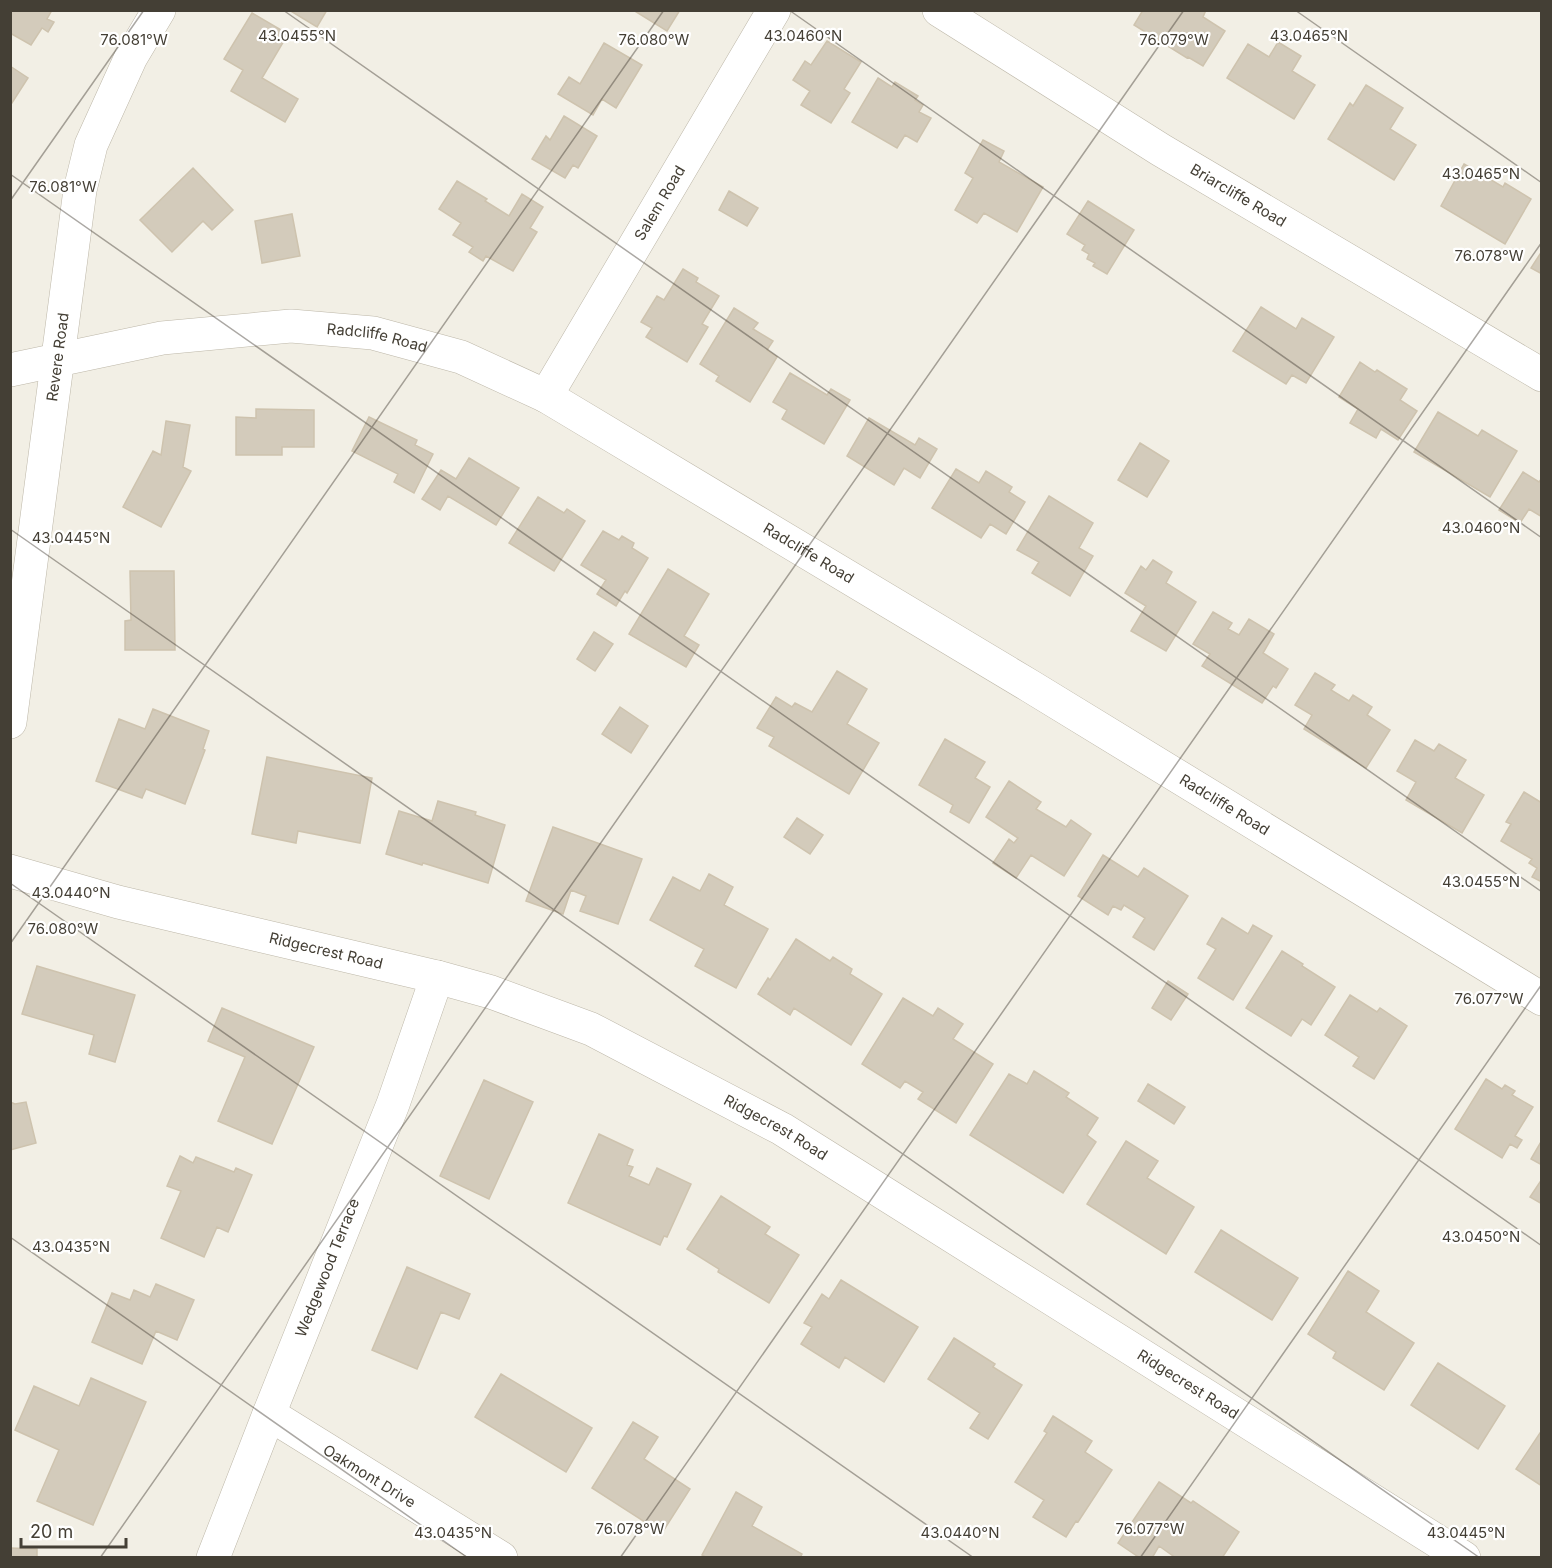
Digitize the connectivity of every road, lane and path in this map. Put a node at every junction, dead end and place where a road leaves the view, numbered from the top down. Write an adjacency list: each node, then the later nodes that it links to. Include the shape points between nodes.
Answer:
1 (159, 10): 4 (street, Revere Road, via 131,57 91,145 80,190)
2 (774, 10): 7 (street, Salem Road)
3 (939, 10): 6 (street, Briarcliffe Road, via 1161,150)
4 (57, 360): 5 (street, Radcliffe Road); 7 (street, Radcliffe Road, via 162,338 291,326 373,333 461,357); 8 (street, Revere Road)
5 (10, 370)
6 (1542, 375)
7 (546, 396): 11 (street, Radcliffe Road)
8 (10, 722)
9 (10, 870): 10 (street, Ridgecrest Road, via 118,902)
10 (437, 977): 12 (street, Wedgewood Terrace, via 393,1104); 15 (street, Ridgecrest Road, via 491,992 591,1029 782,1129)
11 (1542, 999)
12 (269, 1414): 13 (street, Wedgewood Terrace); 14 (street, Oakmont Drive)
13 (213, 1557)
14 (501, 1557)
15 (1464, 1557)

